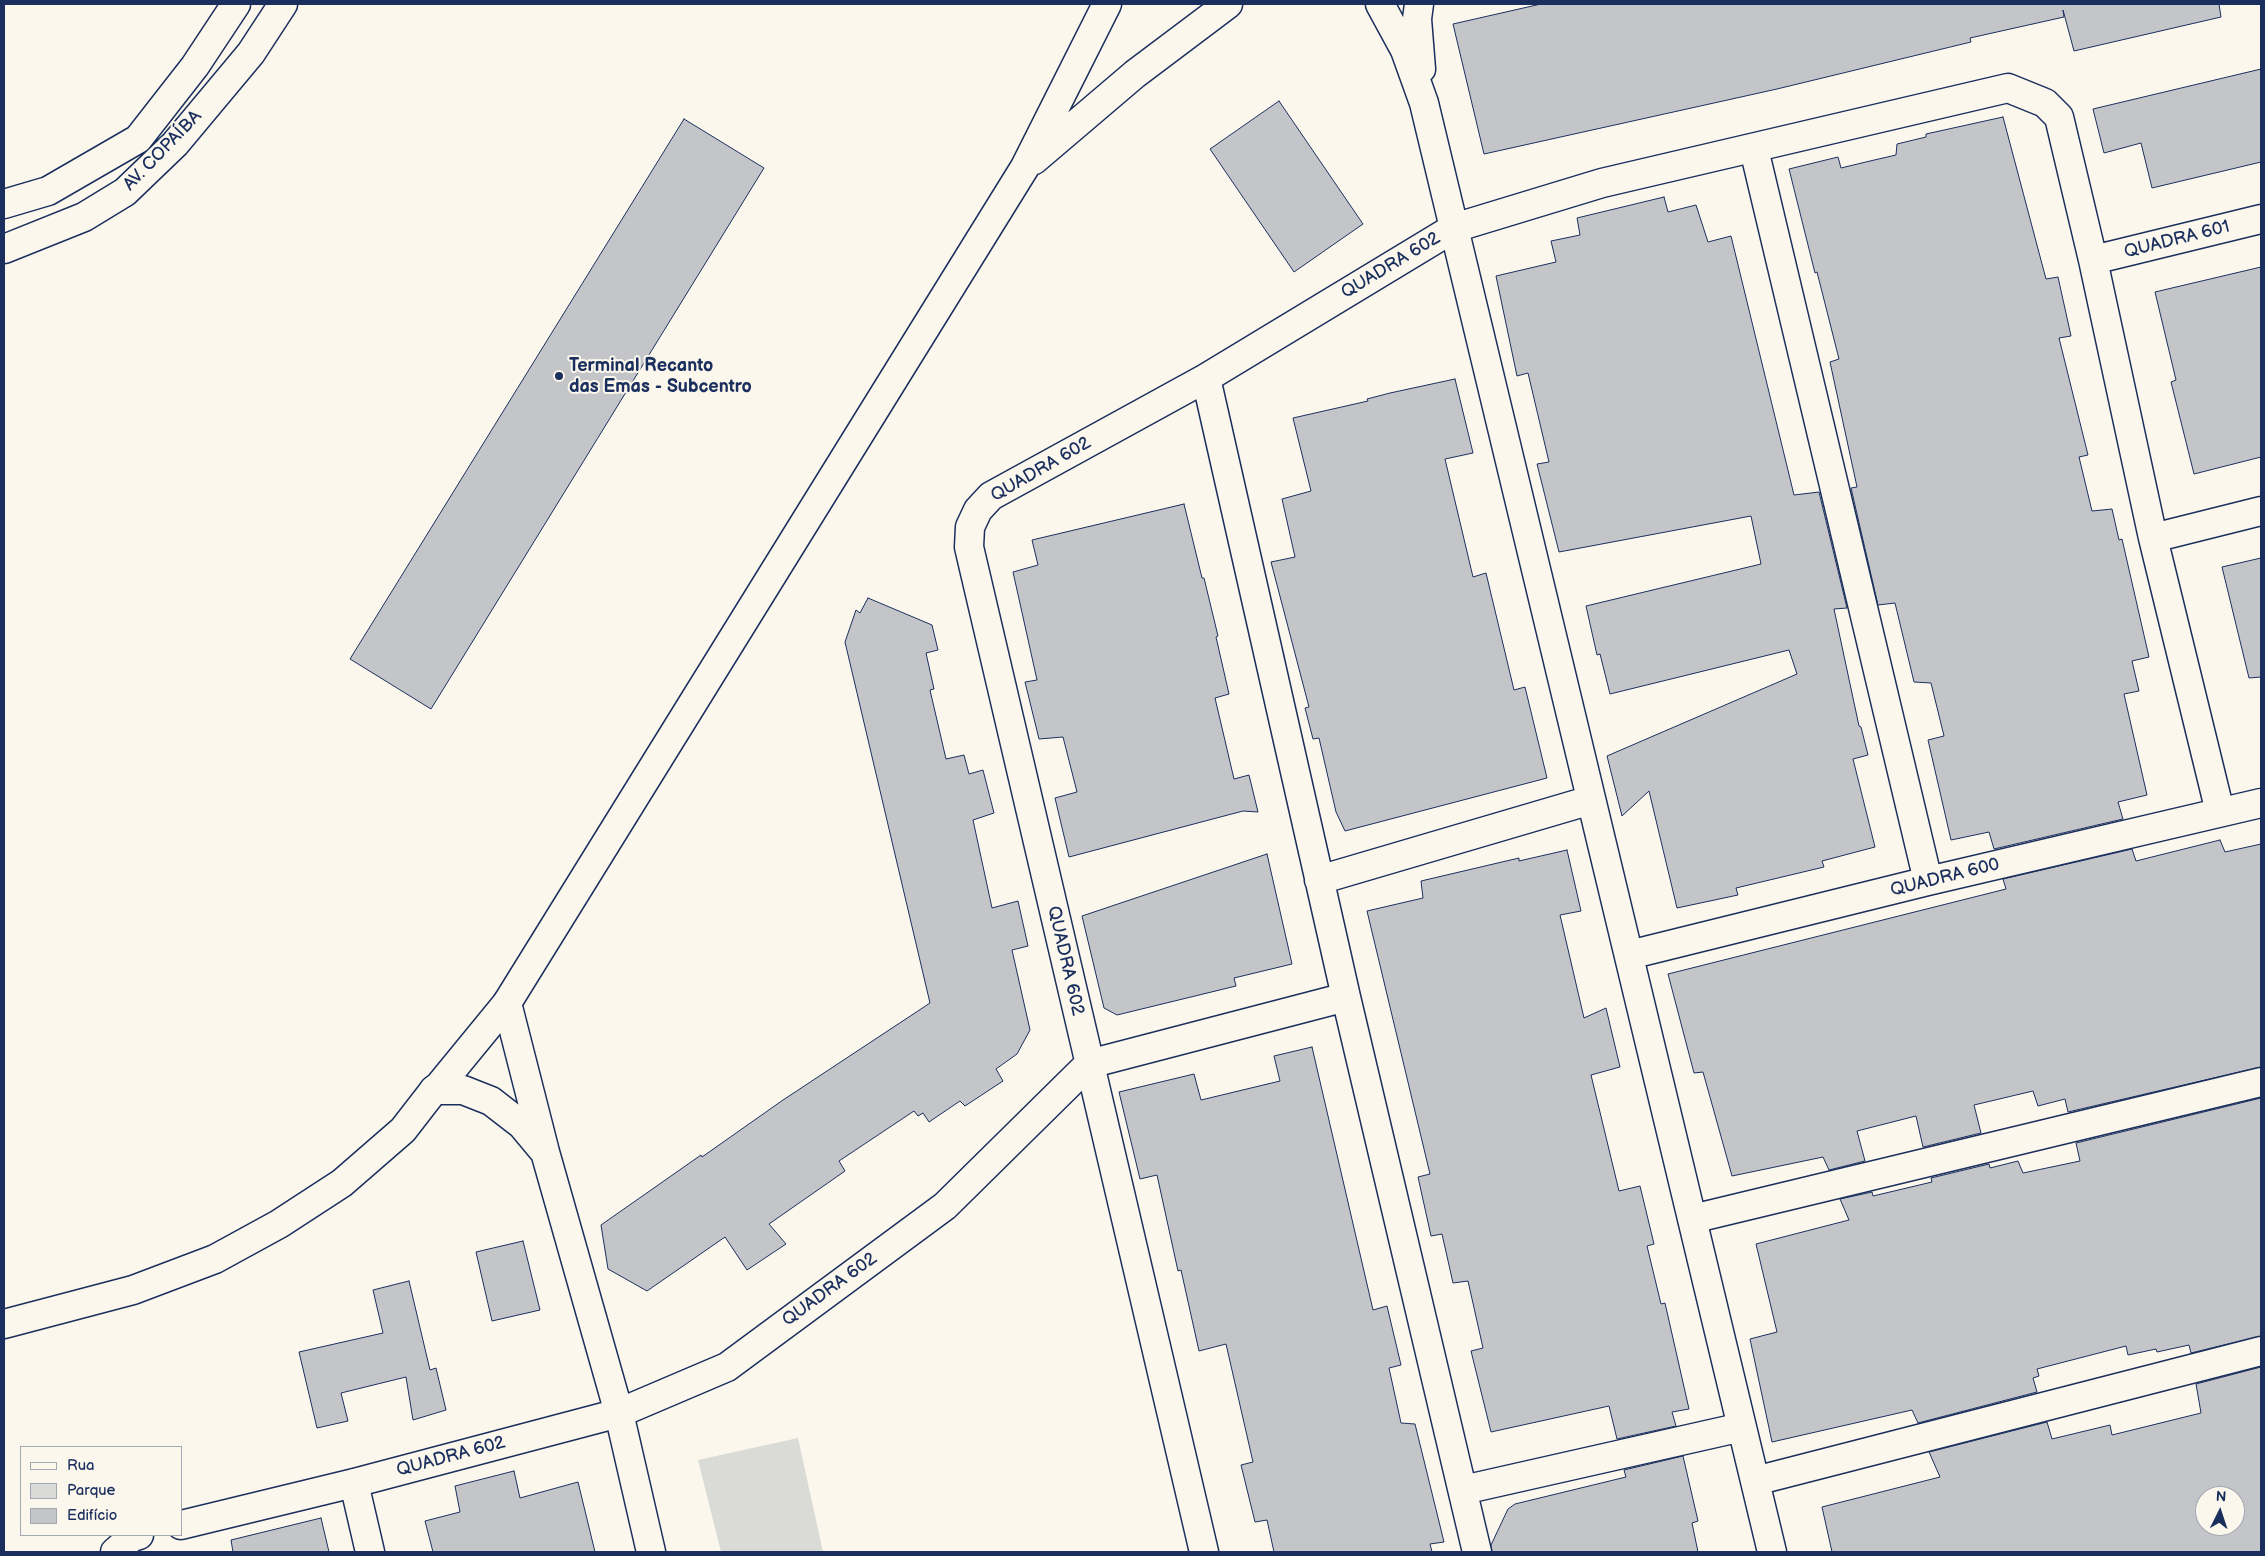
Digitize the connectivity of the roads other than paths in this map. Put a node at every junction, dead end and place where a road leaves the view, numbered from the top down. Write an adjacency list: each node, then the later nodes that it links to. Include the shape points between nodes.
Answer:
1 (236, 4): 10 (street, AV. COPAÍBA, via 196,66 138,139 48,191)
2 (283, 4): 13 (street, AV. COPAÍBA, via 251,53 201,114 125,192 84,217)
3 (1107, 4): 9 (street)
4 (1228, 4): 9 (street, via 1135,74)
5 (1380, 4): 7 (street, QUADRA 602, via 1405,50)
6 (1420, 4): 7 (street, QUADRA 602, via 1417,19)
7 (1424, 103): 12 (street, QUADRA 602)
8 (1754, 149): 12 (street, via 1602,183); 14 (street, via 2008,88 2045,103 2059,117); 22 (street)
9 (1025, 167): 25 (street)
10 (4, 204)
11 (2261, 218): 14 (street, QUADRA 601)
12 (1454, 228): 15 (street, QUADRA 602); 18 (street)
13 (4, 249)
14 (2093, 260): 17 (street)
15 (1206, 378): 21 (street); 26 (street, QUADRA 602, via 991,496 978,510 970,527 969,548)
16 (2261, 511): 17 (street)
17 (2153, 538): 20 (street)
18 (1591, 800): 21 (street); 23 (street)
19 (2261, 803): 20 (street, QUADRA 600)
20 (2220, 812): 22 (street, QUADRA 600)
21 (1319, 880): 24 (street)
22 (1928, 881): 23 (street, QUADRA 600)
23 (1629, 955): 30 (street)
24 (1346, 997): 26 (street); 37 (street)
25 (507, 1003): 28 (street); 29 (street)
26 (1089, 1064): 33 (street, QUADRA 602, via 945,1206 727,1367); 43 (street)
27 (2261, 1082): 30 (street)
28 (434, 1090): 29 (street, via 463,1090 490,1100 522,1125); 31 (street, via 403,1130 342,1183 215,1259 133,1290)
29 (545, 1152): 33 (street)
30 (1692, 1219): 34 (street)
31 (4, 1324)
32 (2261, 1351): 35 (street)
33 (619, 1413): 36 (street, QUADRA 602); 42 (street)
34 (1742, 1427): 35 (street); 37 (street)
35 (1755, 1480): 45 (street)
36 (354, 1483): 38 (street, QUADRA 602); 41 (street)
37 (1463, 1490): 44 (street)
38 (182, 1525)
39 (132, 1536): 40 (street)
40 (115, 1552)
41 (370, 1552)
42 (651, 1552)
43 (1204, 1552)
44 (1477, 1552)
45 (1772, 1552)

